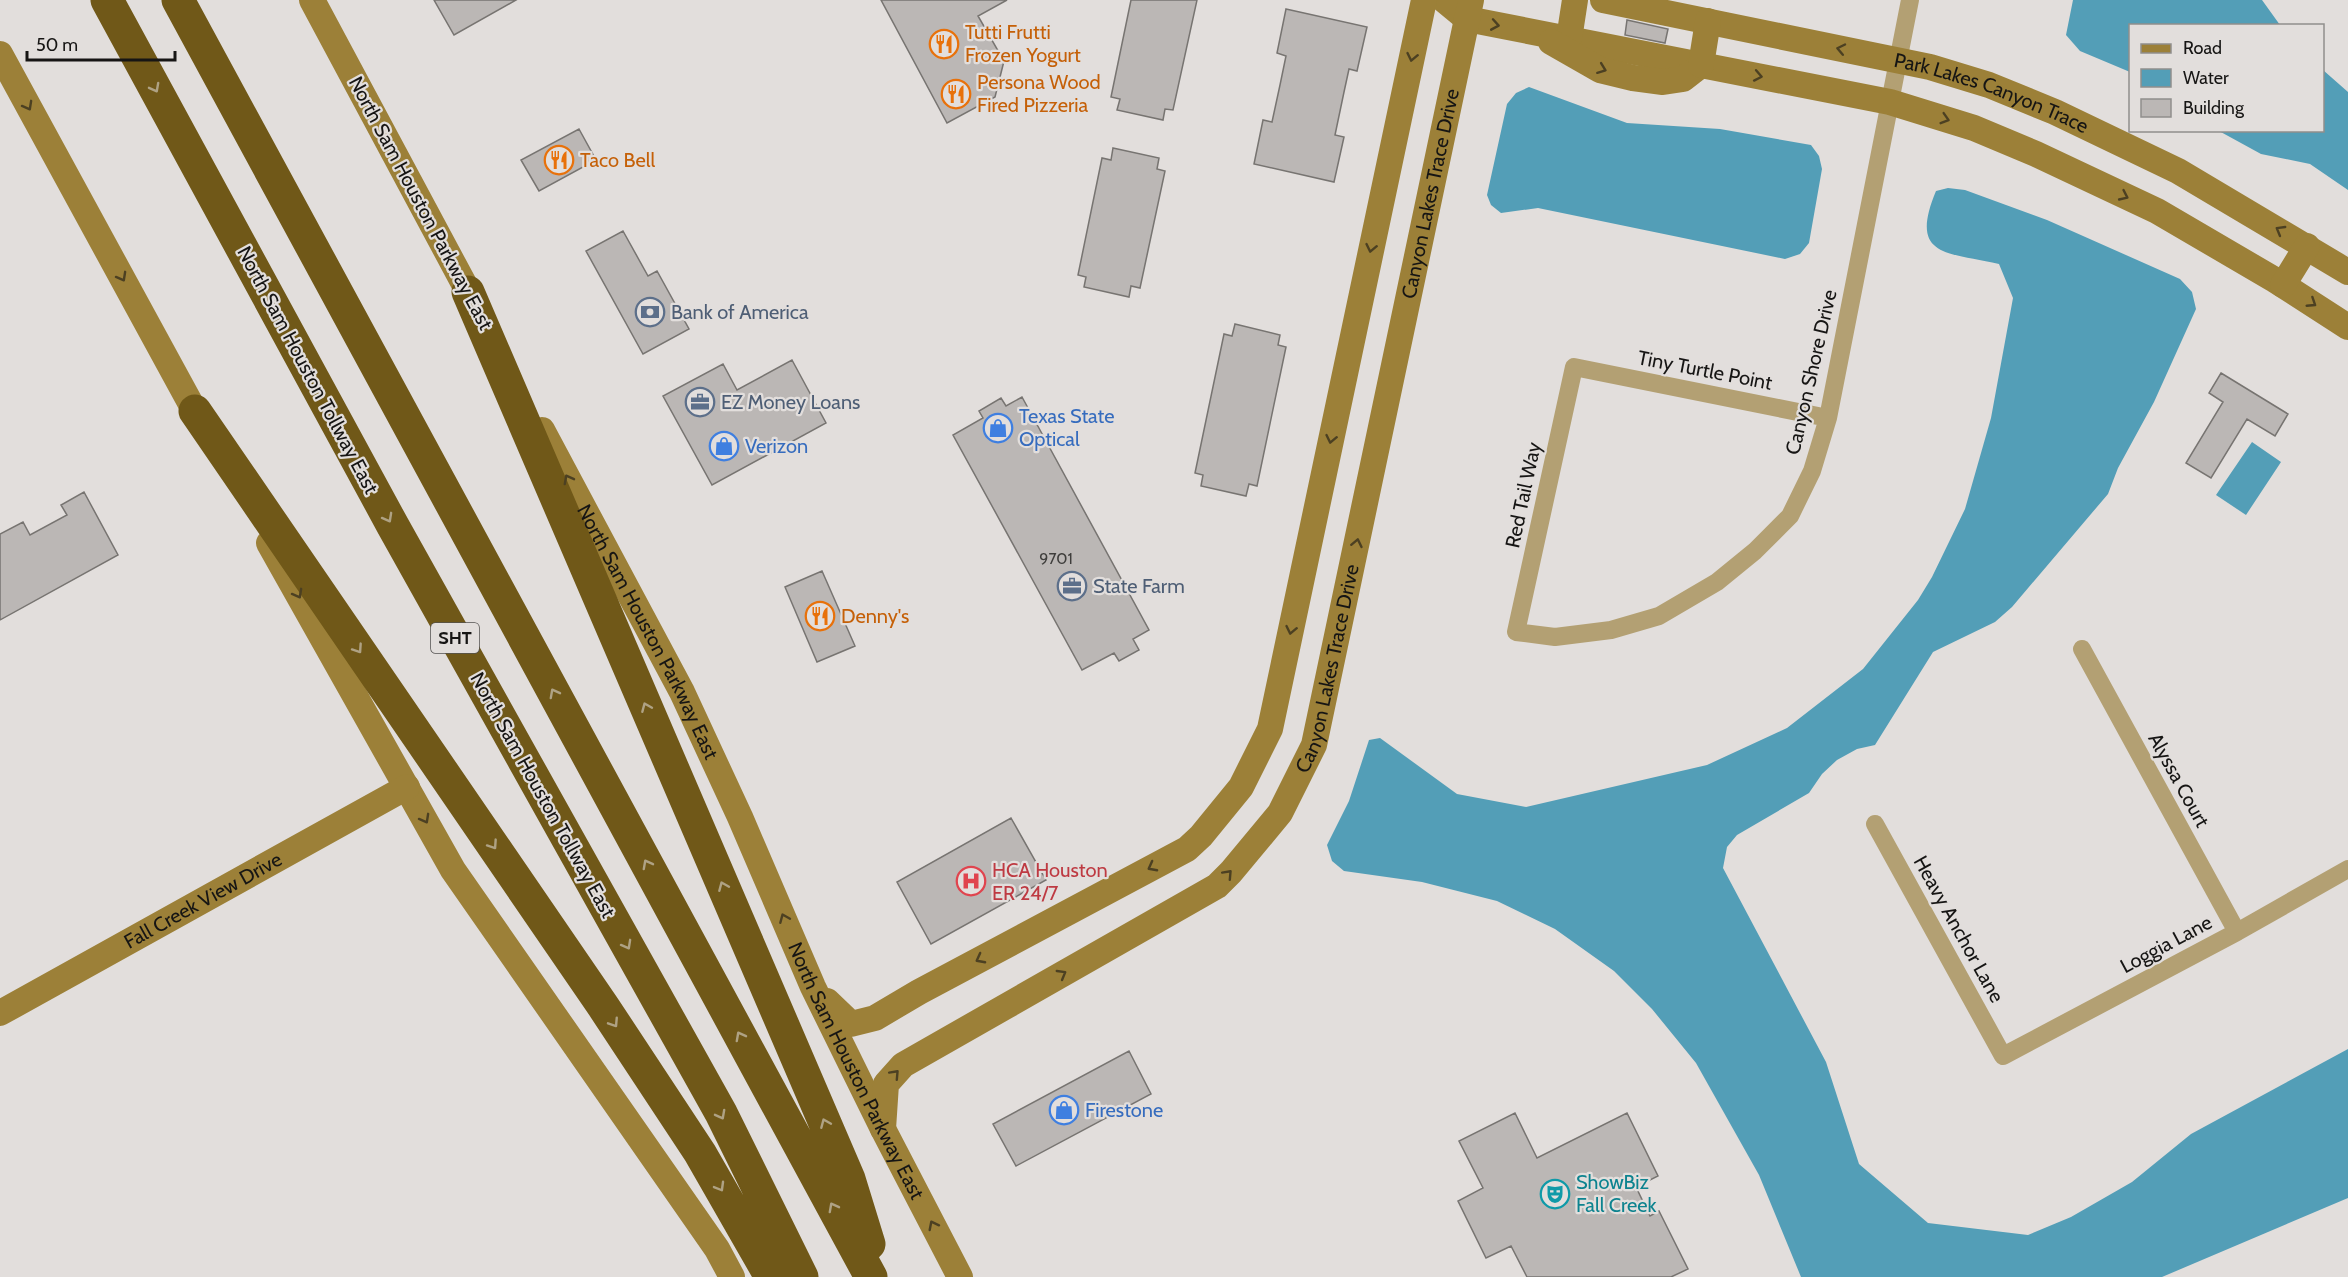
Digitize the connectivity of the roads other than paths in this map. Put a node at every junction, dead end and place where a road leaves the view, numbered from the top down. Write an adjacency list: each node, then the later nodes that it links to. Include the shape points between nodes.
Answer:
1 (107, 0): 37 (highway, North Sam Houston Tollway East / SHT, one-way to 37, via 393,526 720,1113)
2 (178, 0): 38 (highway, one-way to 2)
3 (312, 0): 20 (street, North Sam Houston Parkway East)
4 (1424, 0): 31 (street, Canyon Lakes Trace Drive, one-way to 31, via 1270,729 1241,787 1187,849 875,1018 851,1024)
5 (1444, 0): 9 (street, Park Lakes Canyon Trace)
6 (1575, 0): 12 (street)
7 (1603, 0): 10 (street, Park Lakes Canyon Trace)
8 (1910, 0): 14 (street, Canyon Shore Drive)
9 (1469, 9): 11 (street, Park Lakes Canyon Trace, one-way to 11); 34 (street, Canyon Lakes Trace Drive, one-way to 9, via 886,1084 903,1065 1217,886 1280,813 1314,745)
10 (1708, 21): 14 (street, Park Lakes Canyon Trace, one-way to 10); 15 (street)
11 (1532, 32): 12 (street, Park Lakes Canyon Trace); 15 (street, Park Lakes Canyon Trace, one-way to 15, via 1600,70 1633,78 1663,82 1683,79)
12 (1569, 39): 15 (street, Park Lakes Canyon Trace)
13 (0, 54): 23 (street, one-way to 23)
14 (1898, 60): 16 (street, Canyon Shore Drive); 17 (street, Park Lakes Canyon Trace, one-way to 14, via 2178,171 2055,112 1989,85)
15 (1701, 65): 16 (street, Park Lakes Canyon Trace, one-way to 16)
16 (1890, 102): 19 (street, Park Lakes Canyon Trace, one-way to 19, via 1974,128 2036,154 2157,211); 24 (street, Canyon Shore Drive)
17 (2307, 246): 18 (street, Park Lakes Canyon Trace); 19 (street)
18 (2348, 272)
19 (2283, 285): 21 (street, Park Lakes Canyon Trace, one-way to 21)
20 (468, 292): 31 (street, North Sam Houston Parkway East, one-way to 20, via 682,692); 39 (highway, one-way to 20, via 849,1179)
21 (2348, 327)
22 (1574, 367): 24 (street, Tiny Turtle Point); 25 (street, Red Tail Way)
23 (195, 411): 27 (street, one-way to 27); 36 (highway, one-way to 36, via 603,1005 700,1153)
24 (1828, 418): 25 (street, Canyon Shore Drive, via 1812,471 1790,516 1717,582 1659,616 1611,630 1555,637)
25 (1516, 632)
26 (2082, 648): 30 (street, Alyssa Court)
27 (407, 787): 32 (street, Fall Creek View Drive); 35 (street, one-way to 35, via 453,870 717,1249)
28 (1875, 824): 33 (street, Heavy Anchor Lane)
29 (2348, 869): 30 (street, Loggia Lane)
30 (2237, 932): 33 (street, Loggia Lane)
31 (813, 987): 34 (street, North Sam Houston Parkway East)
32 (0, 1013)
33 (2002, 1056)
34 (883, 1129): 40 (street, North Sam Houston Parkway East, one-way to 34)
35 (732, 1277)
36 (771, 1277)
37 (802, 1277)
38 (871, 1277)
39 (880, 1277)
40 (960, 1277)

